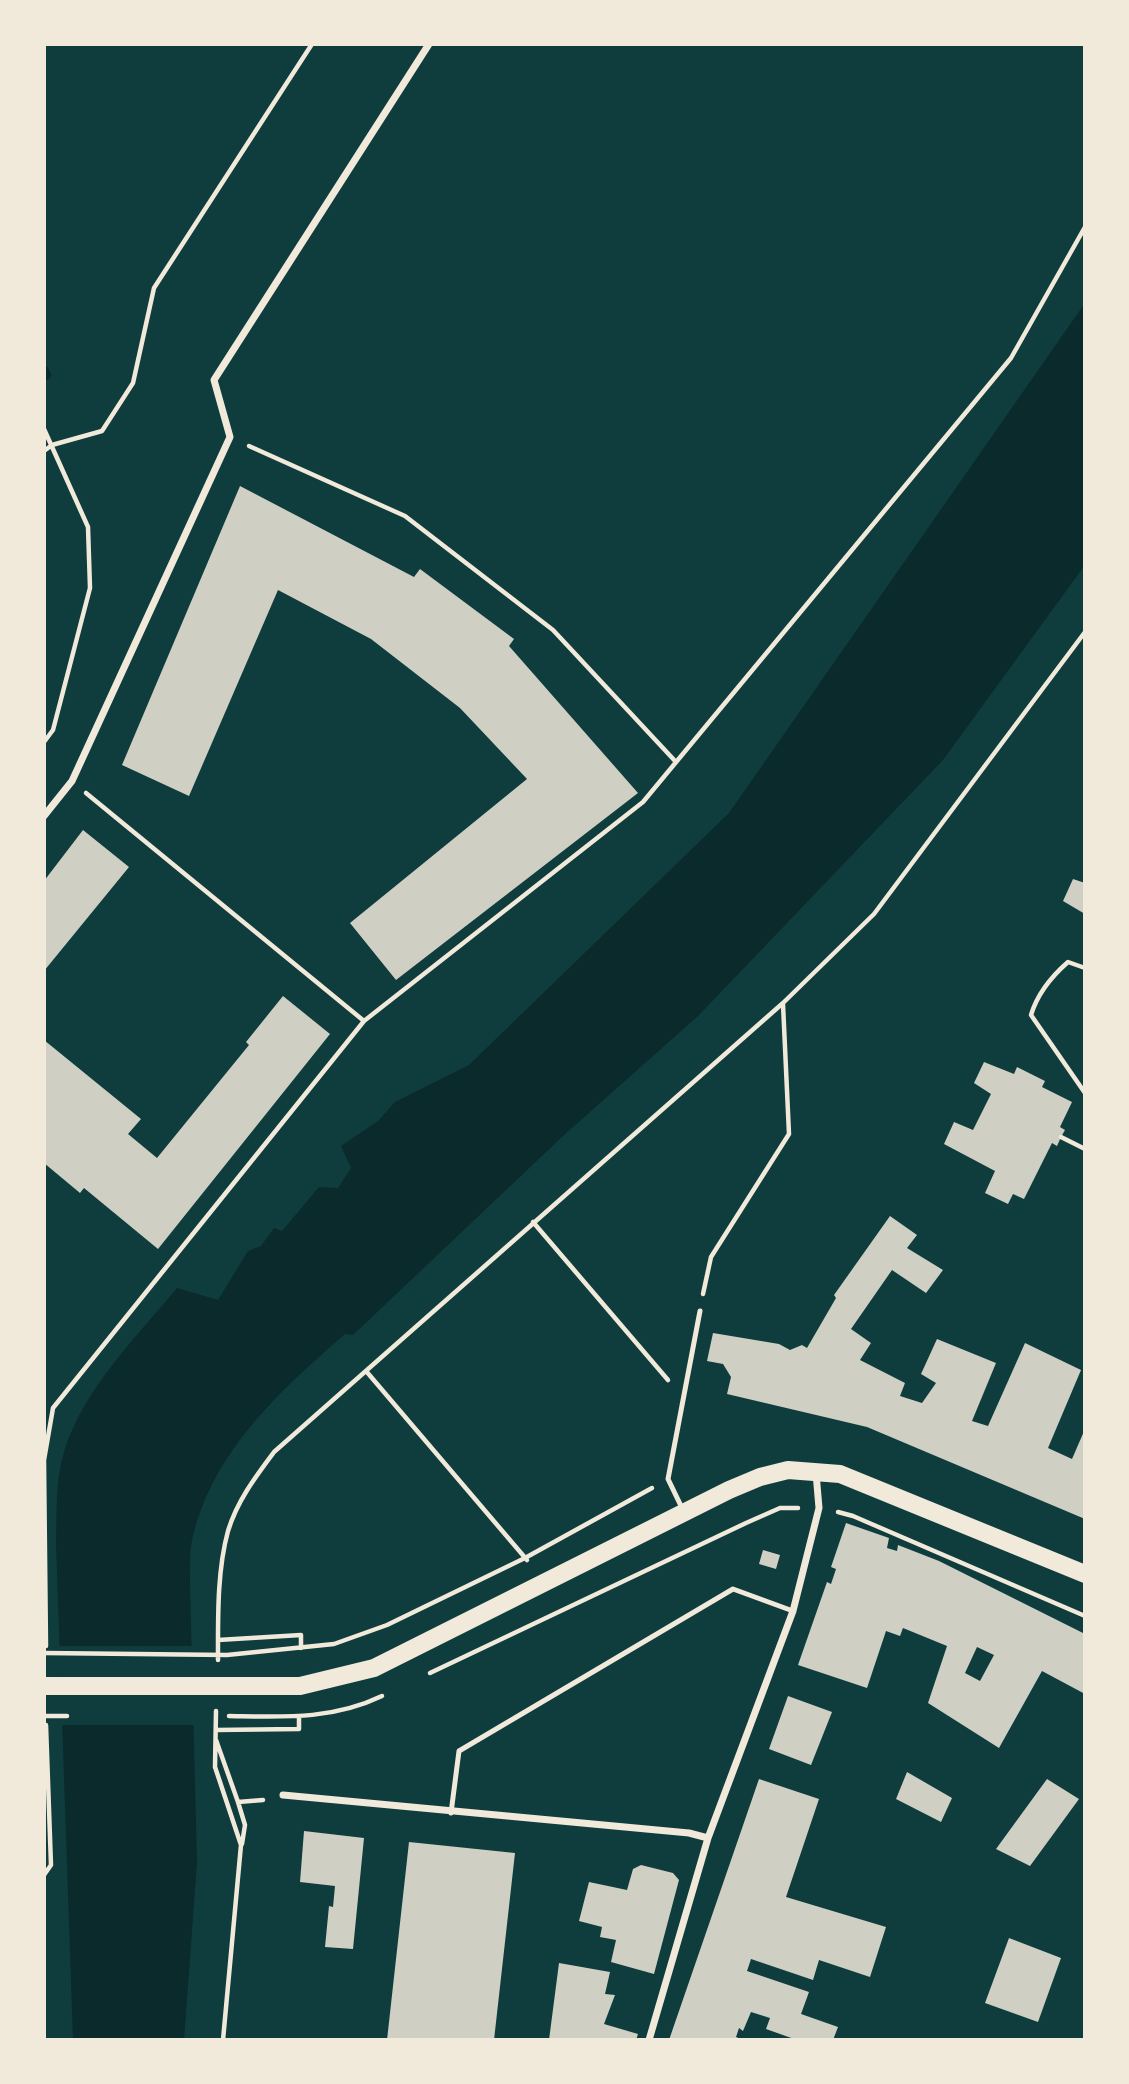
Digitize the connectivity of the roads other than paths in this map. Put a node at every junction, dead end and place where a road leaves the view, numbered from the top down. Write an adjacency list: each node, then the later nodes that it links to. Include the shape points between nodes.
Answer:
1 (429, 44): 2 (street, via 214,380 230,437 72,781)
2 (44, 816)
3 (699, 1311): 5 (lane, via 668,1479)
4 (816, 1470): 5 (main road, via 760,1477); 6 (main road, via 840,1474); 7 (street, via 818,1507)
5 (684, 1512): 8 (main road, via 374,1668 300,1686)
6 (1085, 1574)
7 (793, 1611): 10 (lane, via 733,1589 458,1751); 11 (street)
8 (44, 1686)
9 (283, 1796): 10 (street)
10 (451, 1813): 11 (street)
11 (708, 1838): 12 (street)
12 (649, 2040)

